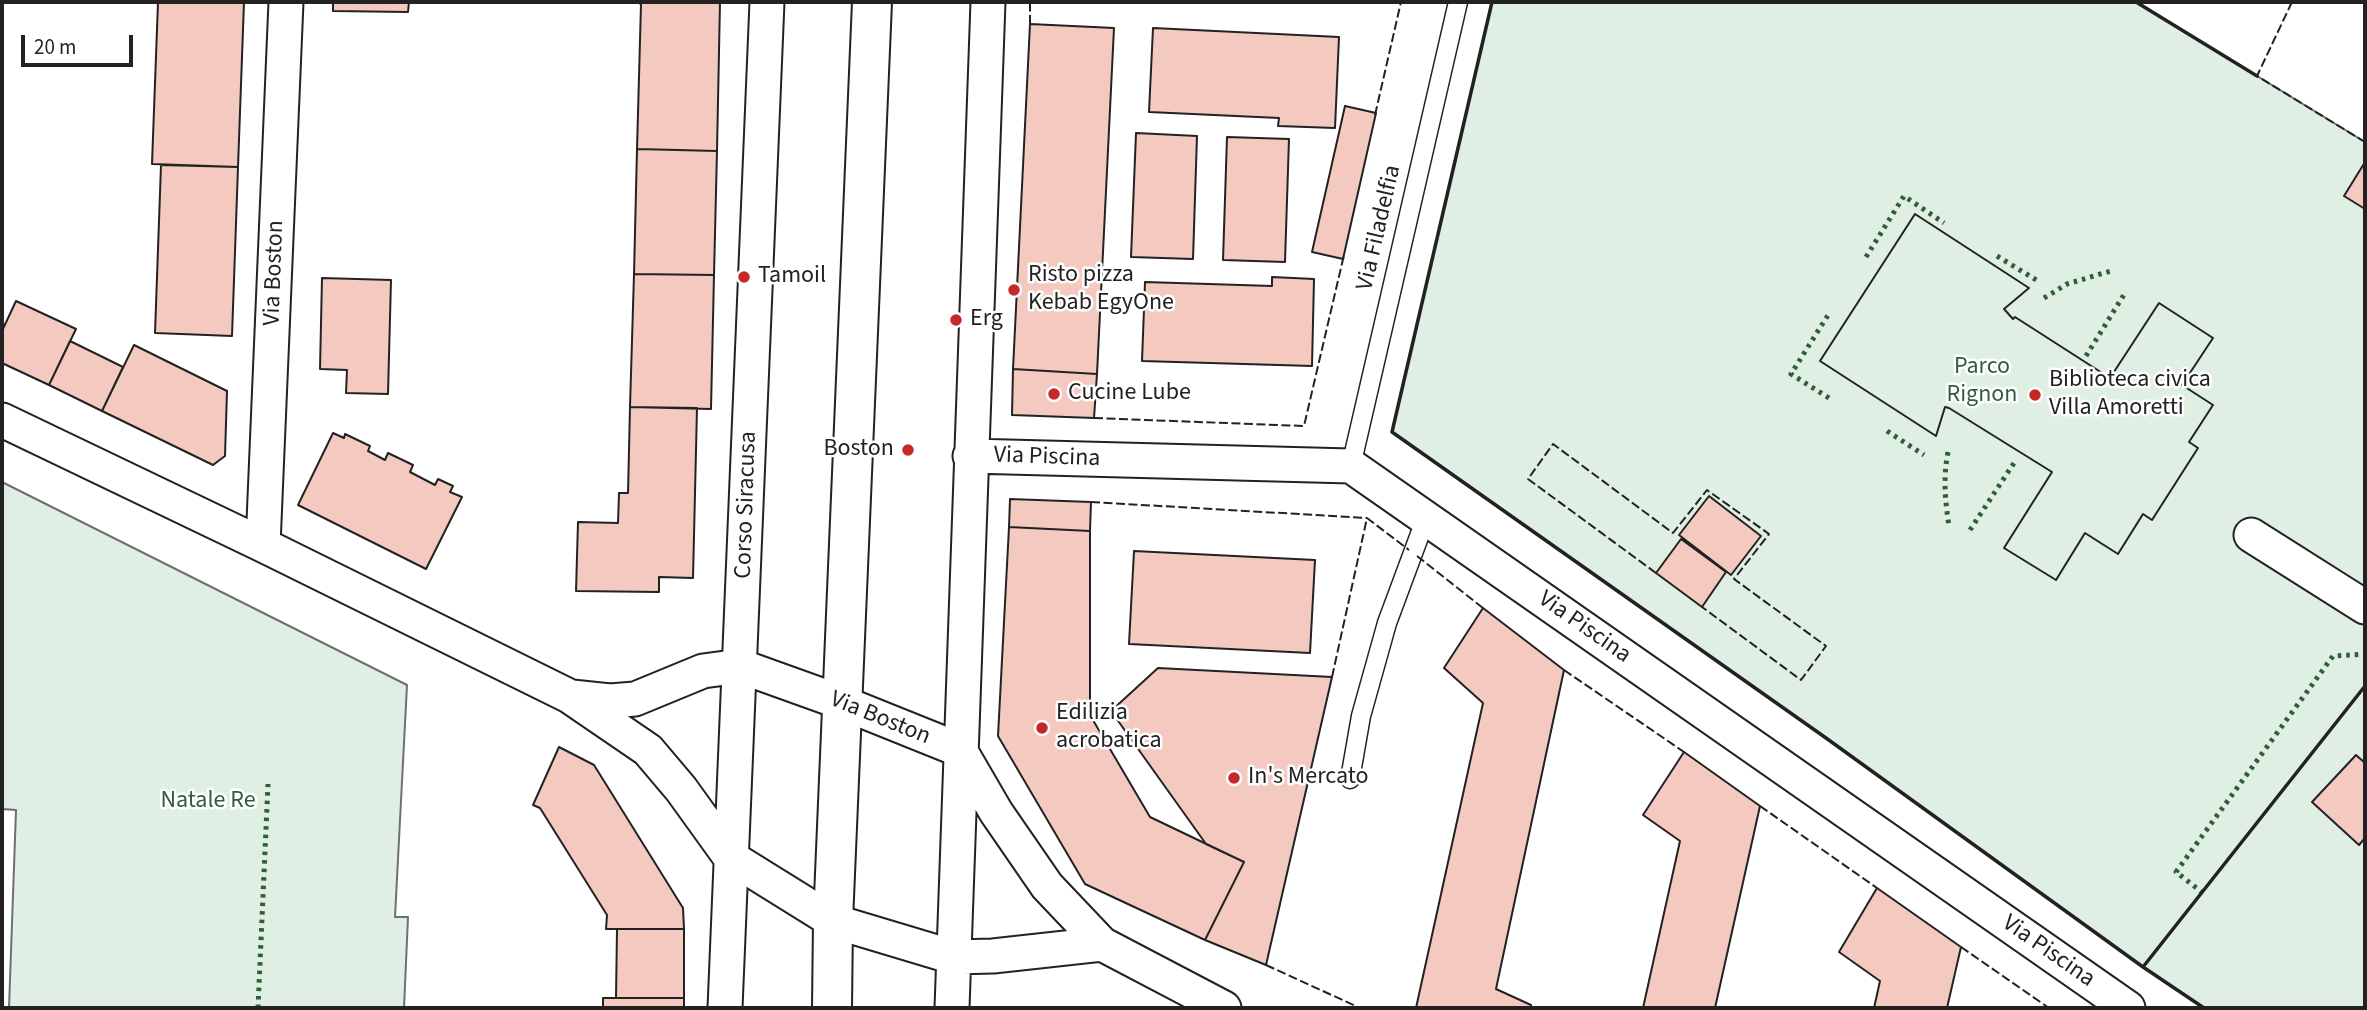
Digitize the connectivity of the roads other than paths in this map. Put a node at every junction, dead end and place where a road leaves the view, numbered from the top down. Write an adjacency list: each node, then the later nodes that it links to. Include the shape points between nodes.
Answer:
1 (286, 2): 11 (street, Via Boston)
2 (767, 2): 13 (street, Corso Siracusa)
3 (872, 2): 15 (main road)
4 (988, 2): 7 (street)
5 (1458, 2): 8 (lane, Via Filadelfia)
6 (2, 420): 11 (street, Via Boston)
7 (970, 456): 8 (street, Via Piscina); 16 (street)
8 (1351, 466): 9 (street, Via Piscina)
9 (1426, 518): 17 (lane, via 1387,624 1361,716); 26 (street, Via Piscina)
10 (2251, 535): 12 (street)
11 (263, 545): 14 (street, Via Boston)
12 (2365, 607)
13 (740, 666): 14 (street, Via Boston, via 703,671 635,699); 15 (street, Via Boston); 18 (street, Corso Siracusa)
14 (569, 696): 18 (street, Via Boston, via 648,750)
15 (843, 703): 16 (street, Via Boston); 19 (main road)
16 (960, 750): 20 (street, Via Boston, via 1047,886); 21 (street)
17 (1350, 779)
18 (730, 857): 19 (street, Via Boston); 22 (street, Corso Siracusa)
19 (833, 921): 21 (street, Via Boston); 23 (main road)
20 (1102, 944): 21 (street, Via Boston); 25 (street, Via Boston)
21 (953, 957): 24 (street)
22 (725, 1008)
23 (832, 1008)
24 (951, 1008)
25 (1224, 1008)
26 (2128, 1008)

